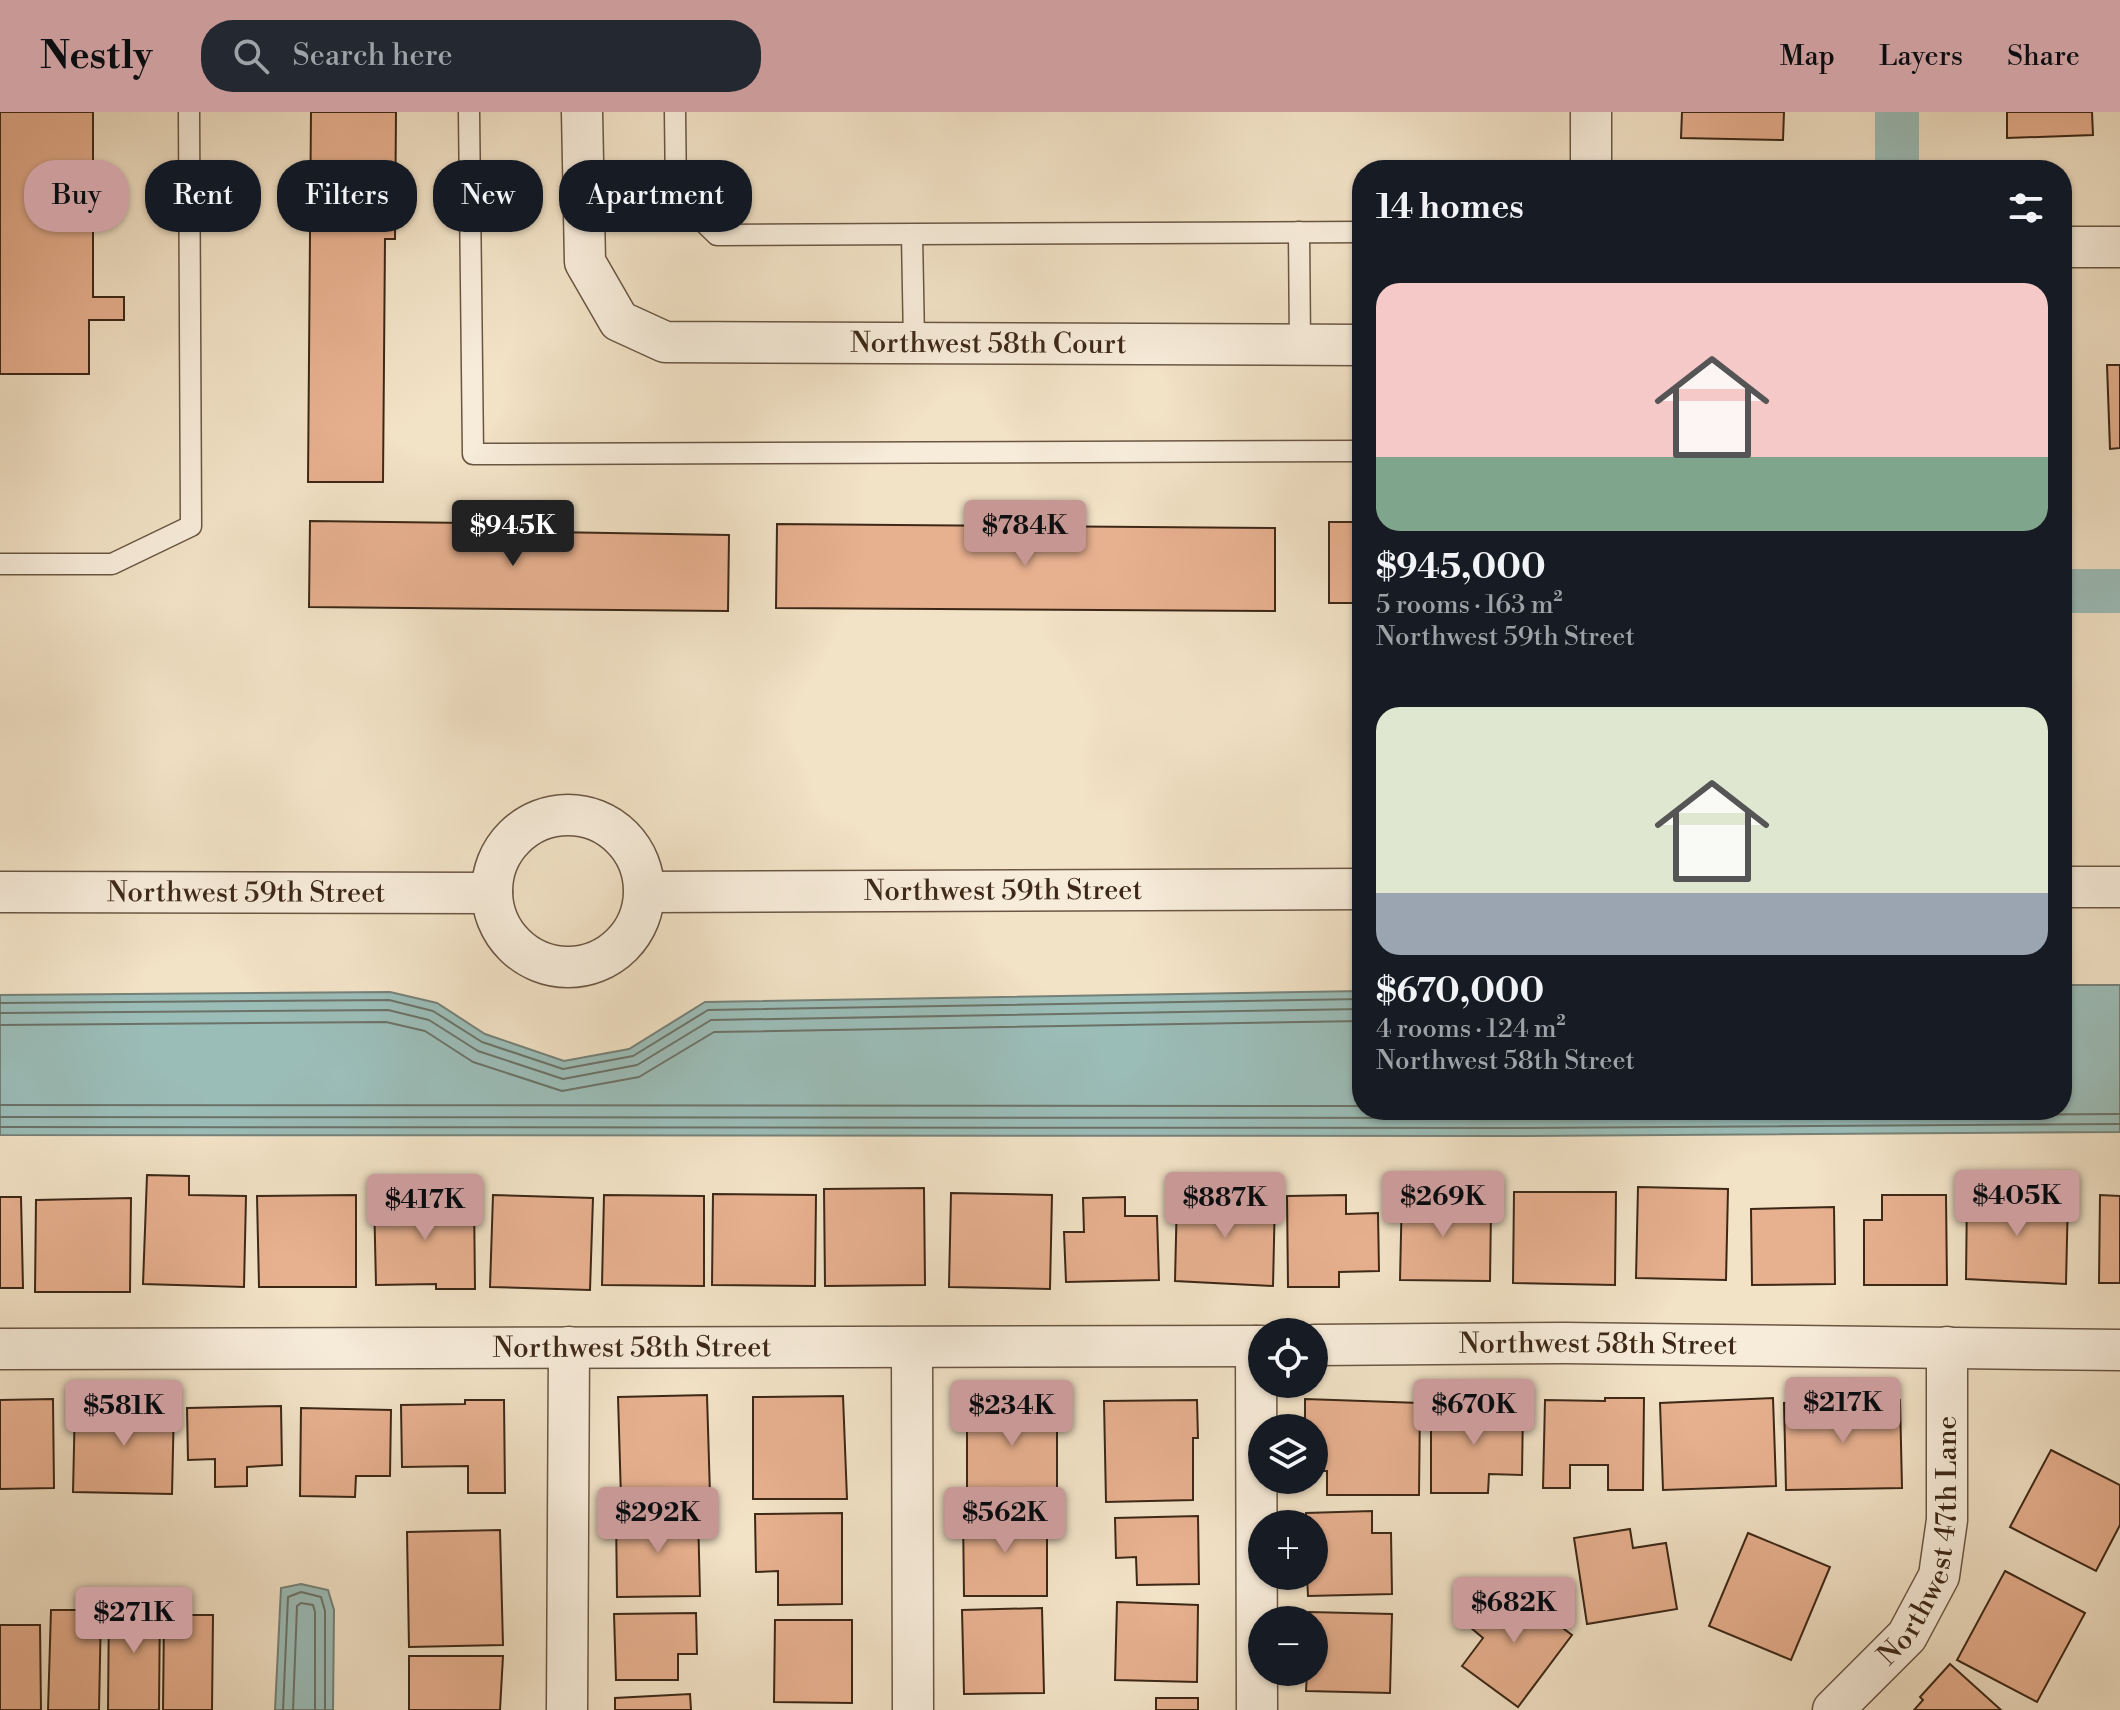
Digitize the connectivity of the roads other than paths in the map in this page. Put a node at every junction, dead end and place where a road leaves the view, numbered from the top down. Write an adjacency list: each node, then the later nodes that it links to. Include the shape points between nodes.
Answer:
1 (189, 112): 16 (lane, via 191,526 112,564)
2 (469, 112): 15 (lane, via 473,454)
3 (582, 112): 12 (street, Northwest 58th Court, via 585,262 619,321 665,342)
4 (675, 112): 9 (lane, via 676,195 717,235)
5 (1591, 112): 6 (street)
6 (1591, 160)
7 (1299, 232): 8 (lane); 9 (lane); 13 (lane)
8 (1352, 232)
9 (912, 235): 12 (lane)
10 (2072, 247): 11 (street)
11 (2120, 247)
12 (914, 342): 13 (street, Northwest 58th Court)
13 (1300, 344): 14 (street, Northwest 58th Court)
14 (1352, 345)
15 (1352, 451)
16 (0, 564)
17 (2072, 887): 18 (street)
18 (2120, 887)
19 (1352, 889): 21 (street, Northwest 59th Street)
20 (0, 892): 22 (street, Northwest 59th Street)
21 (645, 892): 22 (street, via 641,915 622,945 592,964 569,967 546,964 507,937); 22 (street, via 643,870 619,833 600,821 557,815 517,834 494,871)
22 (492, 893)
23 (1328, 1345): 26 (street, Northwest 58th Street)
24 (1248, 1346): 28 (street, Northwest 58th Street)
25 (569, 1347): 27 (street, Northwest 58th Street); 28 (street, Northwest 58th Street); 31 (street)
26 (1947, 1347): 29 (street, Northwest 58th Street); 34 (street, Northwest 47th Lane, via 1947,1520 1939,1576 1907,1636)
27 (0, 1349)
28 (912, 1349): 32 (street)
29 (2120, 1350)
30 (1259, 1398): 33 (street)
31 (567, 1710)
32 (913, 1710)
33 (1257, 1710)
34 (1833, 1710)

